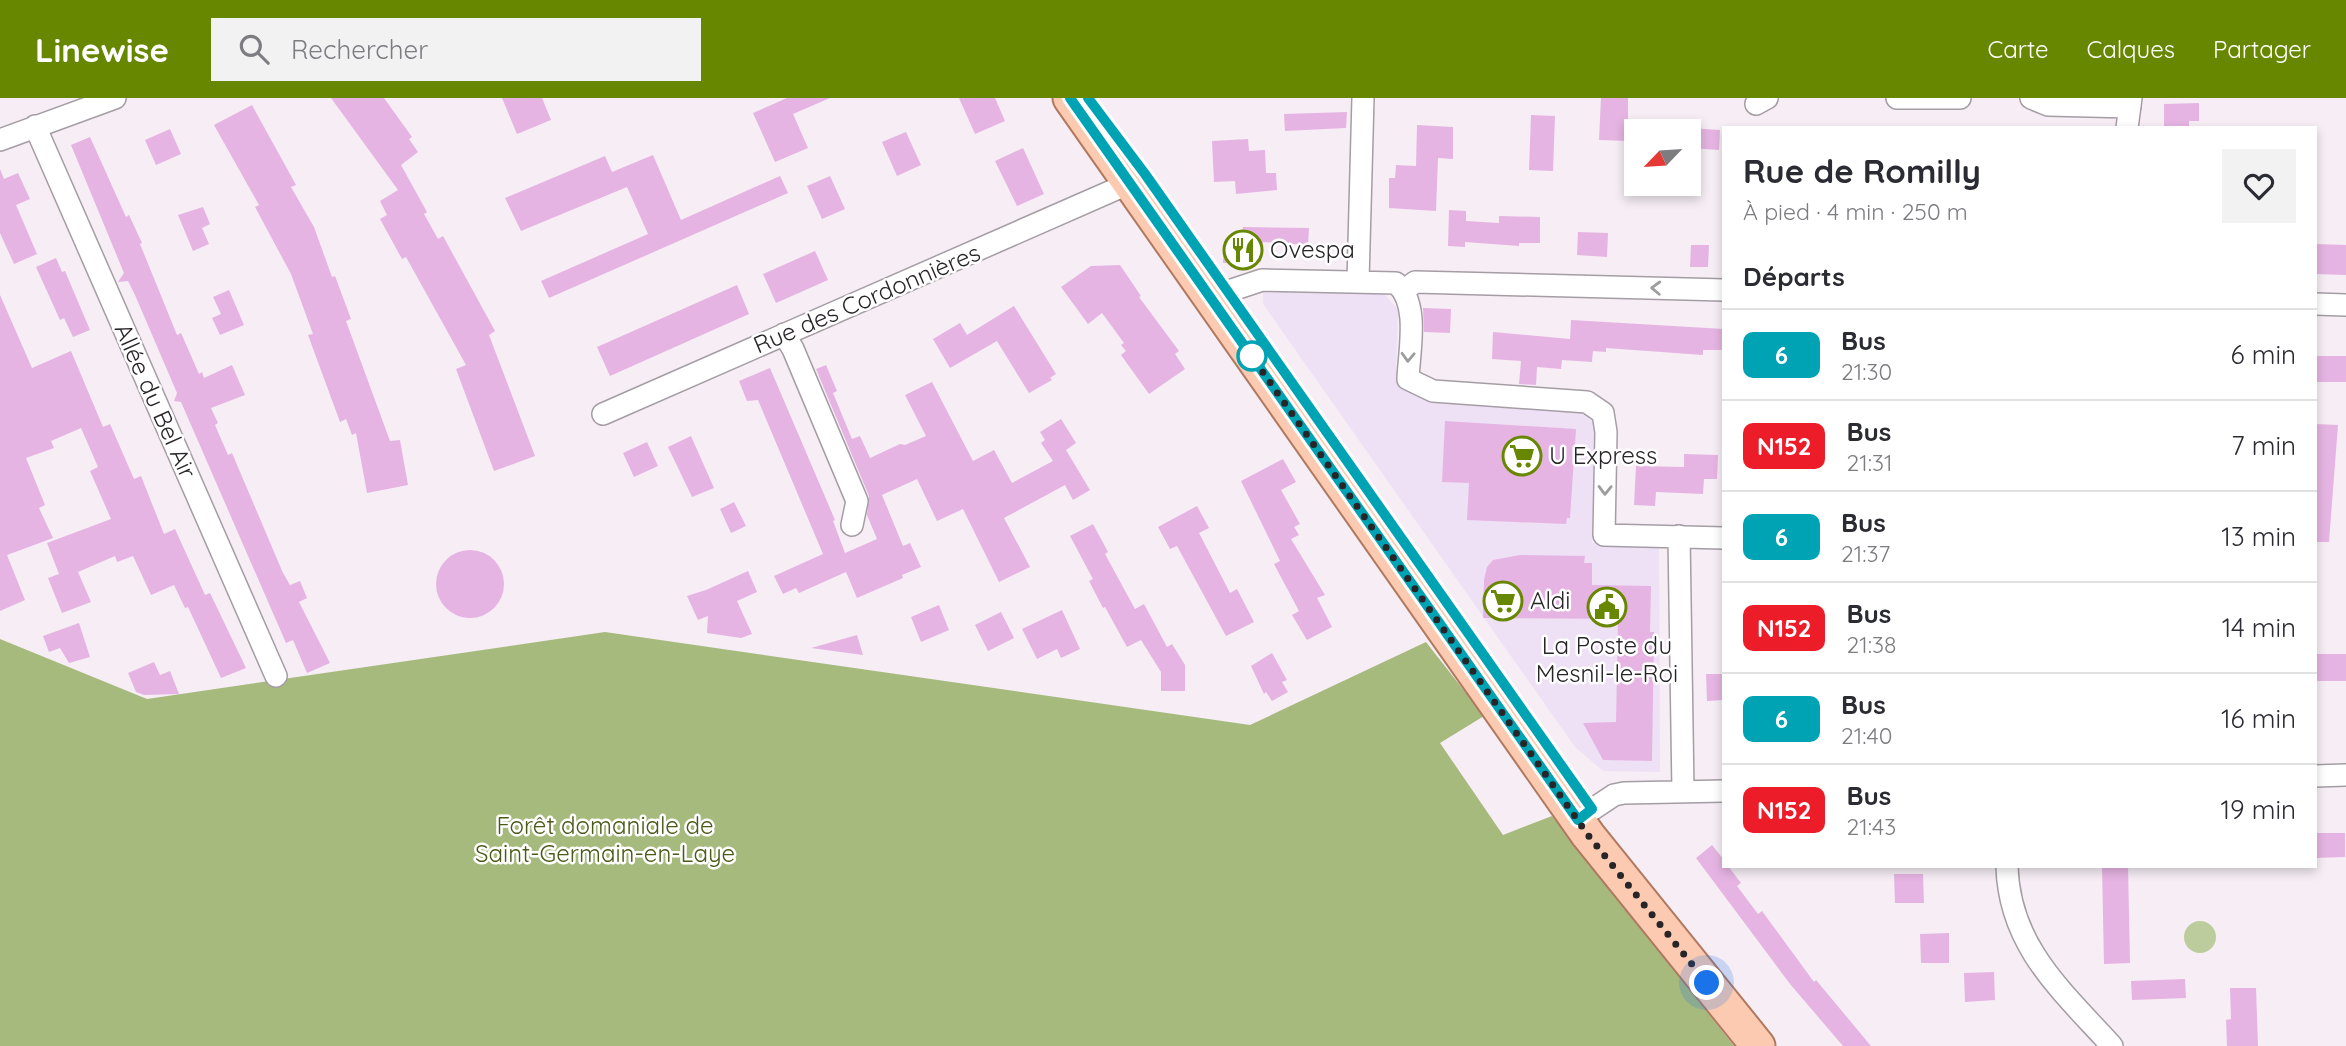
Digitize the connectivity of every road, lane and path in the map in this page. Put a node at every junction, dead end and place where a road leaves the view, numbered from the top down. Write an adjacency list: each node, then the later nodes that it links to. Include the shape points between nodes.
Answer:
1 (115, 98): 9 (street)
2 (1070, 98): 11 (main road)
3 (1088, 98): 11 (main road)
4 (1363, 98): 12 (street)
5 (1896, 98): 6 (street)
6 (1960, 98)
7 (2031, 98): 8 (street, via 2048,104)
8 (2130, 111)
9 (35, 126): 10 (street); 23 (street, Allée du Bel Air)
10 (0, 140)
11 (1137, 179): 15 (main road); 18 (street, Rue des Cordonnières)
12 (1358, 281): 13 (street, via 1396,284); 15 (street, via 1262,280)
13 (1405, 290): 14 (street, one-way to 13, via 1415,282); 21 (street, one-way to 21, via 1410,304 1408,379 1433,391 1587,402 1603,414 1606,432 1604,535)
14 (1722, 290)
15 (1220, 297): 28 (main road)
16 (2317, 304): 17 (street)
17 (2346, 305)
18 (784, 334): 19 (street, Rue des Cordonnières); 20 (street, via 857,501)
19 (603, 414)
20 (852, 525)
21 (1679, 536): 22 (street); 27 (street)
22 (1722, 538)
23 (276, 676)
24 (2346, 775): 25 (street)
25 (2317, 776)
26 (1722, 791): 27 (street)
27 (1683, 792): 28 (street, via 1614,795)
28 (1585, 814): 30 (main road); 31 (main road)
29 (2007, 868): 32 (street, via 2022,937 2053,982)
30 (1758, 1046)
31 (1771, 1046)
32 (2112, 1046)

